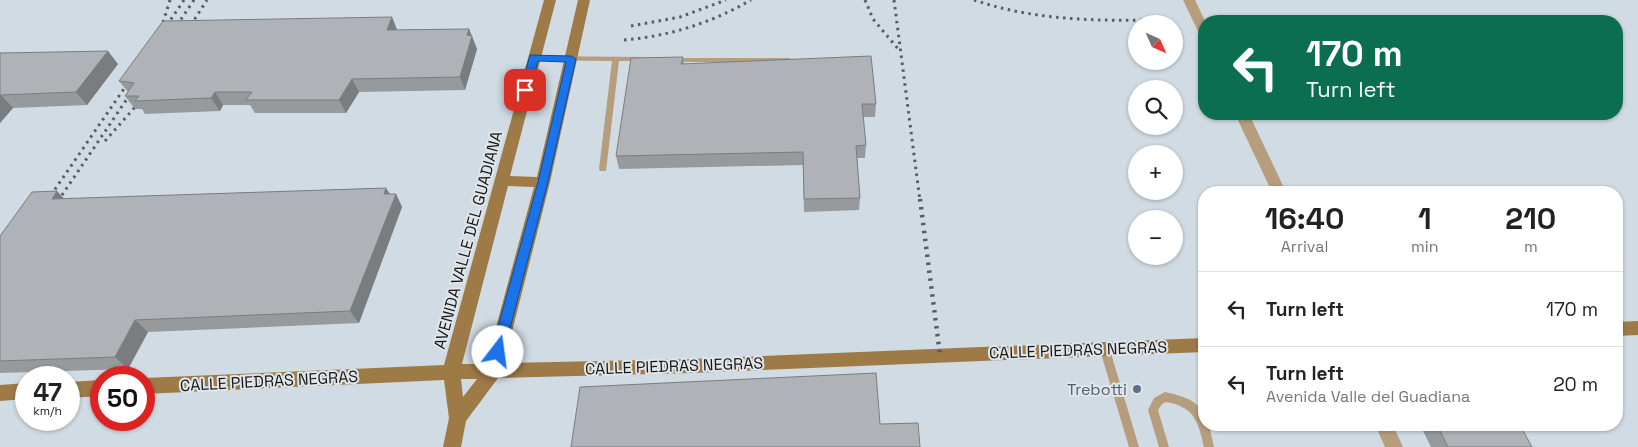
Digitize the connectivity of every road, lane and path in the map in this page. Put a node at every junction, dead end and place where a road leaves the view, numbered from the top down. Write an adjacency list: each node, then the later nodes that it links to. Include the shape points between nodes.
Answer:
1 (550, 0): 5 (main road, AVENIDA VALLE DEL GUADIANA)
2 (584, 0): 6 (main road)
3 (1189, 0): 4 (street)
4 (1198, 19)
5 (534, 58): 6 (lane); 13 (main road, AVENIDA VALLE DEL GUADIANA)
6 (571, 59): 7 (lane); 14 (main road)
7 (616, 59): 8 (lane); 12 (lane)
8 (646, 60)
9 (665, 60): 10 (lane)
10 (802, 60)
11 (1245, 120): 15 (street)
12 (604, 169)
13 (502, 181): 14 (main road); 21 (main road, AVENIDA VALLE DEL GUADIANA)
14 (543, 182): 20 (main road)
15 (1276, 186)
16 (1638, 328): 17 (main road)
17 (1623, 329)
18 (1198, 345): 19 (main road, CALLE PIEDRAS NEGRAS)
19 (1105, 350): 20 (main road, CALLE PIEDRAS NEGRAS); 30 (lane)
20 (493, 371): 21 (main road, CALLE PIEDRAS NEGRAS); 26 (main road)
21 (452, 372): 22 (main road, CALLE PIEDRAS NEGRAS); 26 (main road)
22 (155, 386)
23 (15, 392): 24 (main road)
24 (0, 393)
25 (1198, 412): 31 (lane, via 1190,404 1165,397 1158,401 1153,410)
26 (458, 418): 29 (main road)
27 (1206, 431): 32 (lane)
28 (1387, 431): 33 (street)
29 (452, 447)
30 (1134, 447)
31 (1164, 447)
32 (1209, 447)
33 (1394, 447)

